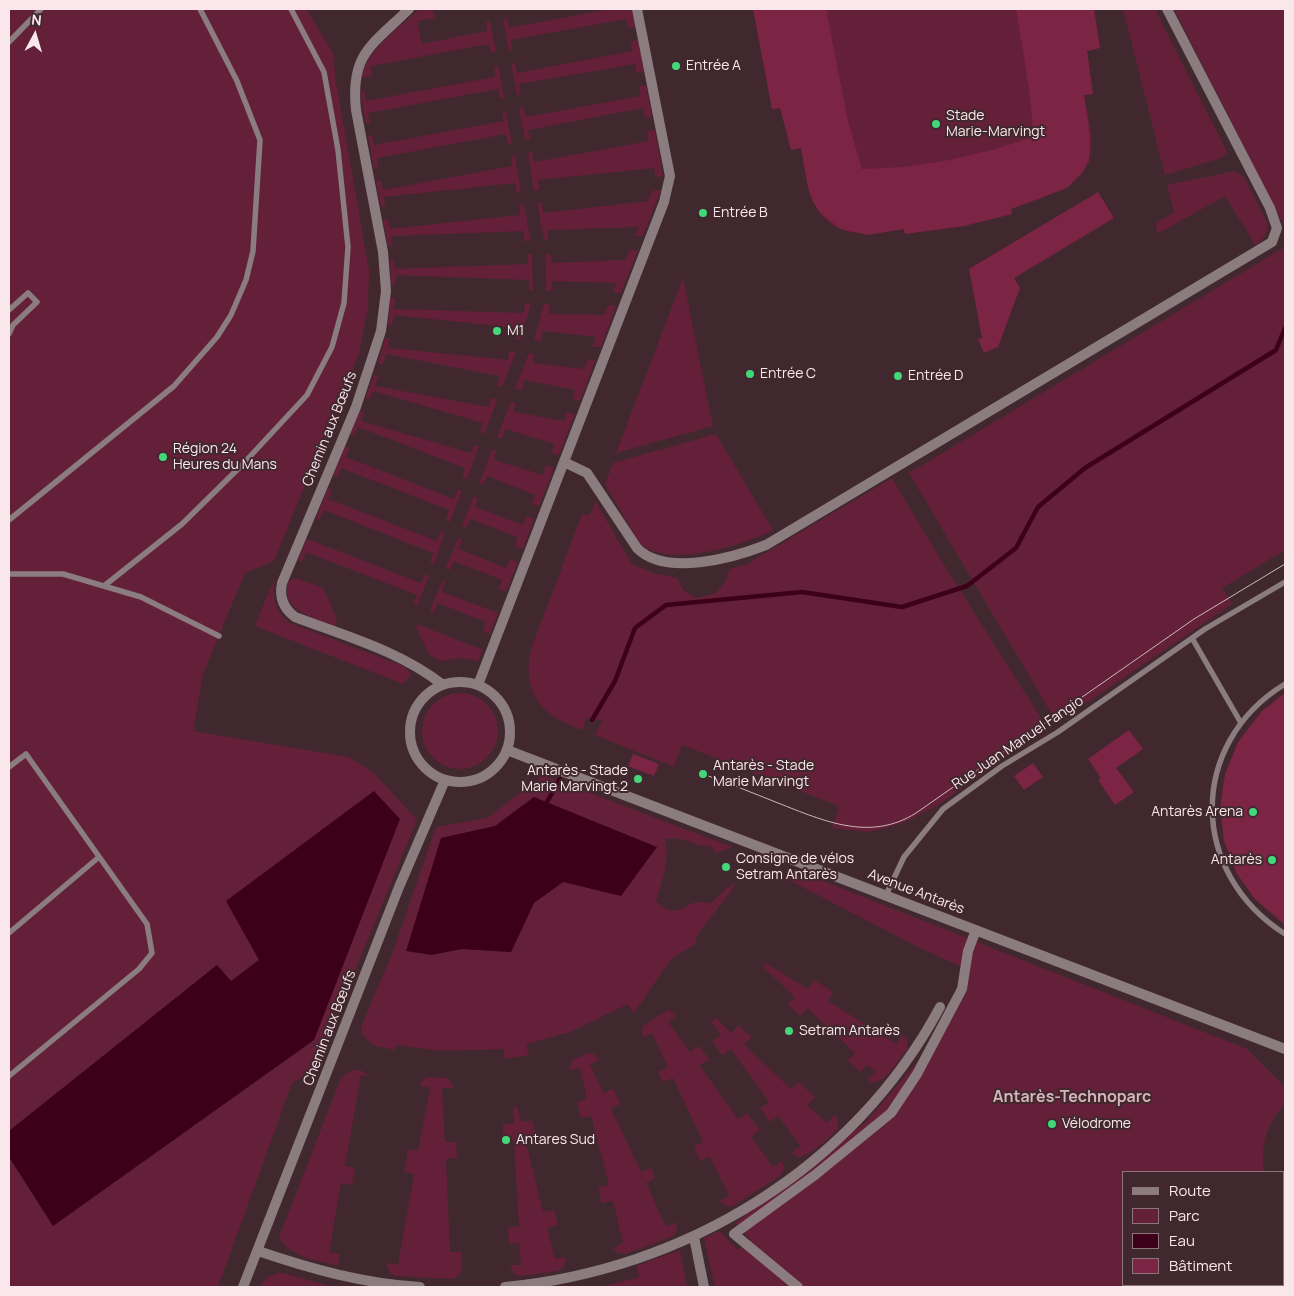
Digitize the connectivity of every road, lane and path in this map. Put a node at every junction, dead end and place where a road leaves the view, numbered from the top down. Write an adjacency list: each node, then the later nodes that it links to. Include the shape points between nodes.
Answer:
1 (41, 9): 7 (lane)
2 (200, 9): 11 (lane, via 238,81 260,140 252,251 246,280 217,337 174,386)
3 (291, 9): 14 (lane, via 324,72 338,150 348,247 344,303 332,347 307,395 242,465 182,524)
4 (409, 9): 17 (street, Chemin aux Bœufs, via 360,59 354,86 383,252 386,291 381,331 356,408 280,593 284,606 294,617 391,653)
5 (637, 9): 10 (street, via 670,176 664,202)
6 (1167, 9): 10 (street, via 1270,208 1277,228 1272,242 774,540 741,554 684,562 644,556 587,474)
7 (9, 42)
8 (9, 310): 9 (lane, via 28,293 37,302)
9 (9, 334)
10 (564, 462): 19 (street)
11 (9, 520)
12 (9, 574): 14 (lane, via 63,574)
13 (1285, 582): 16 (lane, Rue Juan Manuel Fangio)
14 (104, 586): 15 (lane, via 141,597)
15 (219, 636)
16 (1192, 638): 20 (lane); 25 (lane, Rue Juan Manuel Fangio, via 943,809 904,857)
17 (443, 684): 19 (street, via 461,682); 23 (street, via 419,703 412,717 410,733 420,762)
18 (1285, 684): 20 (lane)
19 (478, 685): 21 (street, via 492,692 503,704 510,727)
20 (1240, 723): 28 (lane, via 1230,738 1216,773 1213,829 1223,865 1242,897)
21 (507, 750): 23 (street, via 500,763 475,780); 25 (street, Avenue Antarès)
22 (9, 767): 24 (lane, via 26,754)
23 (445, 780): 33 (street, Chemin aux Bœufs, via 399,887)
24 (99, 857): 27 (lane); 31 (lane, via 147,924 152,953 139,969)
25 (886, 895): 26 (street, Avenue Antarès)
26 (976, 930): 30 (street, Avenue Antarès); 38 (street, via 968,951 962,989 917,1074 891,1113 815,1175 734,1234)
27 (9, 932)
28 (1285, 934)
29 (940, 1008): 32 (street, via 886,1087 824,1153 788,1181)
30 (1285, 1049)
31 (9, 1076)
32 (694, 1237): 36 (street, via 627,1264 583,1276); 37 (street)
33 (258, 1251): 34 (street, Chemin aux Bœufs); 35 (street, via 312,1269 357,1279)
34 (243, 1287)
35 (420, 1287)
36 (506, 1287)
37 (704, 1287)
38 (798, 1287)

